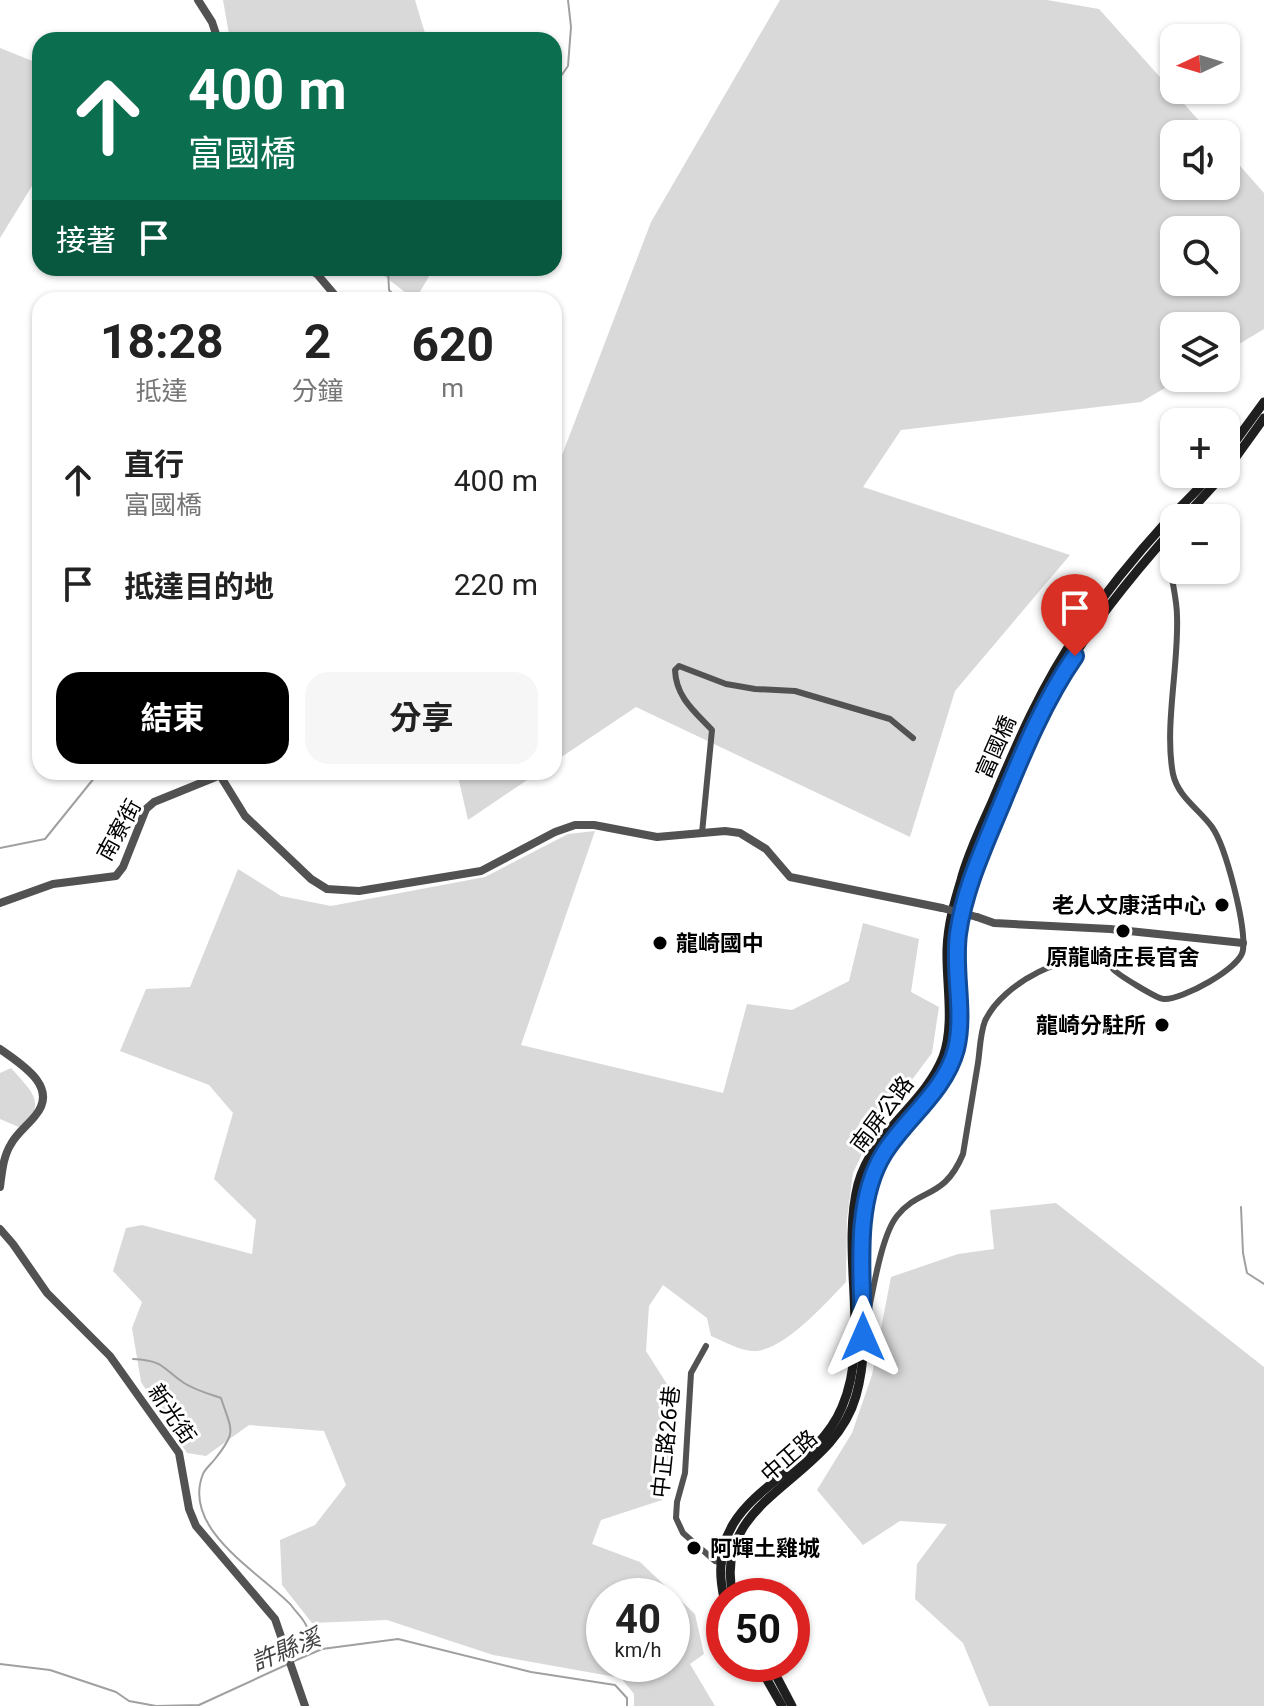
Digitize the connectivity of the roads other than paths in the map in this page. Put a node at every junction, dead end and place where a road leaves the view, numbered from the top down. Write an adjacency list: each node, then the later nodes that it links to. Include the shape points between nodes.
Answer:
1 (198, 0): 2 (street)
2 (215, 32)
3 (319, 276): 4 (street)
4 (332, 292)
5 (1264, 402): 7 (main road)
6 (1264, 418): 8 (main road)
7 (1240, 435)
8 (1240, 452)
9 (1200, 488): 11 (main road)
10 (1211, 488): 12 (main road)
11 (1188, 504)
12 (1197, 504)
13 (1160, 538): 19 (main road, 富國橋, via 1064,672)
14 (1173, 584): 21 (street, via 1177,616 1173,773 1221,843)
15 (913, 738): 18 (street, via 890,719 795,691 726,684 679,666 676,686 712,730)
16 (209, 780): 20 (street, 南寮街, via 146,809 116,876 53,884)
17 (227, 780): 18 (street, via 245,816 311,879 344,892 481,871 575,825 657,837)
18 (702, 833): 21 (street, bridge, via 740,833 766,849 790,877 994,923)
19 (962, 893): 25 (main road, 南屏公路, via 953,1060 872,1177 864,1207); 27 (main road, 南屏公路, via 948,932 948,1031 943,1055 878,1143 859,1182 853,1221)
20 (0, 903)
21 (1243, 943): 25 (street, via 1237,963 1174,998 1158,998 1114,971 1109,957 1095,955 1037,972 1008,994 984,1025 963,1154 947,1183 907,1207 892,1223)
22 (0, 1049): 23 (street, via 36,1077 43,1105 9,1146)
23 (0, 1187)
24 (0, 1229): 33 (street, 新光街, via 47,1293 110,1356 179,1453 196,1526 275,1619)
25 (863, 1337): 27 (street); 28 (main road, 中正路, via 857,1394 845,1424 826,1450 751,1515)
26 (706, 1346): 28 (street, 中正路26巷, via 691,1373 685,1473 676,1518 683,1533)
27 (852, 1363): 28 (main road, 中正路, via 841,1410 828,1431 740,1512 728,1533)
28 (726, 1564): 29 (main road, 中正路); 30 (main road, 中正路)
29 (725, 1578)
30 (729, 1578)
31 (768, 1682): 34 (main road)
32 (779, 1682): 35 (main road)
33 (305, 1706)
34 (782, 1706)
35 (792, 1706)

